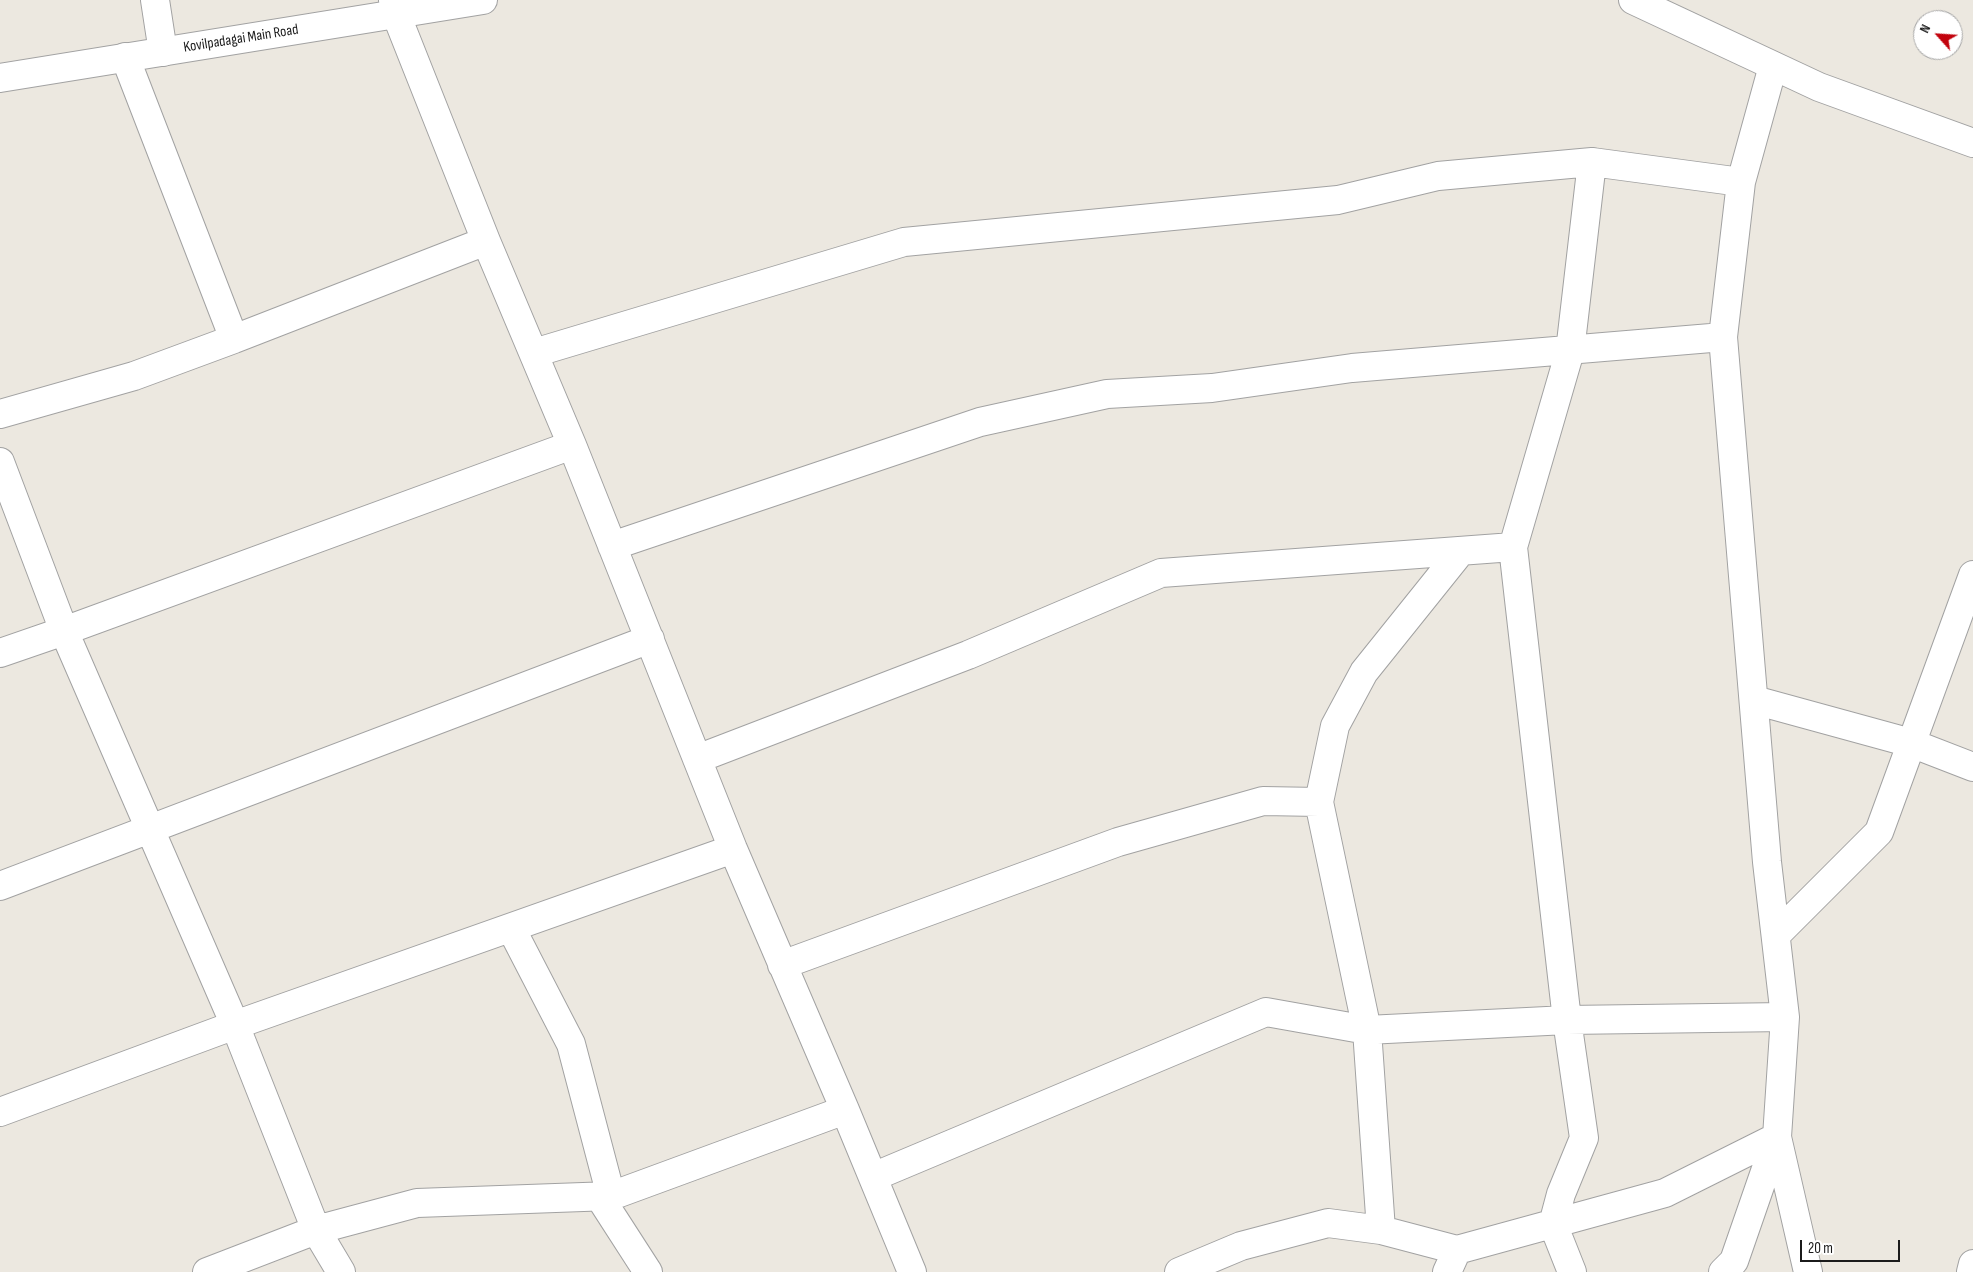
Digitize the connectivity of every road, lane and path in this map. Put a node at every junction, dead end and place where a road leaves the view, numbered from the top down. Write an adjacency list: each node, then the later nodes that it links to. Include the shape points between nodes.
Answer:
1 (155, 0): 5 (street)
2 (483, 0): 4 (street, Kovilpadagai Main Road)
3 (1634, 0): 7 (street)
4 (395, 7): 5 (street, Kovilpadagai Main Road); 12 (street)
5 (163, 52): 6 (street, Kovilpadagai Main Road)
6 (126, 57): 8 (street, Kovilpadagai Main Road); 14 (street)
7 (1773, 66): 9 (street, via 1819,88); 11 (street)
8 (0, 78)
9 (1973, 143)
10 (1592, 162): 11 (street); 15 (street); 16 (street, via 1438,176 1338,200 904,242)
11 (1741, 182): 13 (street)
12 (486, 241): 14 (street); 16 (street)
13 (1723, 337): 15 (street); 27 (street)
14 (234, 339): 17 (street, via 134,376)
15 (1570, 351): 20 (street, via 1352,368 1212,388 1106,394 980,422); 21 (street)
16 (534, 353): 18 (street)
17 (0, 414)
18 (572, 445): 20 (street); 24 (street)
19 (0, 462): 24 (street)
20 (612, 546): 25 (street)
21 (1514, 547): 22 (street); 39 (street)
22 (1461, 551): 29 (street, via 1161,573 968,655); 31 (street, via 1364,672 1335,726)
23 (1973, 575): 28 (street)
24 (64, 632): 26 (street); 32 (street)
25 (650, 639): 29 (street); 32 (street)
26 (0, 653)
27 (1754, 700): 28 (street); 36 (street)
28 (1911, 743): 30 (street); 36 (street, via 1879,832)
29 (697, 759): 33 (street)
30 (1973, 767)
31 (1319, 802): 37 (street, via 1263,801 1118,842); 41 (street)
32 (149, 830): 34 (street); 40 (street)
33 (733, 849): 35 (street); 37 (street)
34 (0, 886)
35 (511, 928): 40 (street); 46 (street, via 571,1044)
36 (1776, 935): 38 (street)
37 (782, 965): 42 (street)
38 (1785, 1017): 39 (street); 44 (street)
39 (1567, 1020): 41 (street); 47 (street, via 1584,1138)
40 (235, 1025): 43 (street); 48 (street)
41 (1366, 1030): 45 (street, via 1266,1012); 49 (street)
42 (845, 1110): 45 (street); 46 (street)
43 (0, 1112)
44 (1777, 1138): 47 (street, via 1665,1193); 58 (street, via 1734,1261); 59 (street)
45 (873, 1177): 55 (street)
46 (605, 1196): 48 (street, via 417,1203); 54 (street)
47 (1553, 1224): 50 (street); 57 (street)
48 (316, 1230): 52 (street); 53 (street)
49 (1381, 1230): 50 (street); 56 (street, via 1328,1223 1241,1246)
50 (1452, 1261)
51 (1973, 1264): 60 (street)
52 (207, 1272)
53 (341, 1272)
54 (648, 1272)
55 (912, 1272)
56 (1179, 1272)
57 (1572, 1272)
58 (1723, 1272)
59 (1808, 1272)
60 (1971, 1272)

